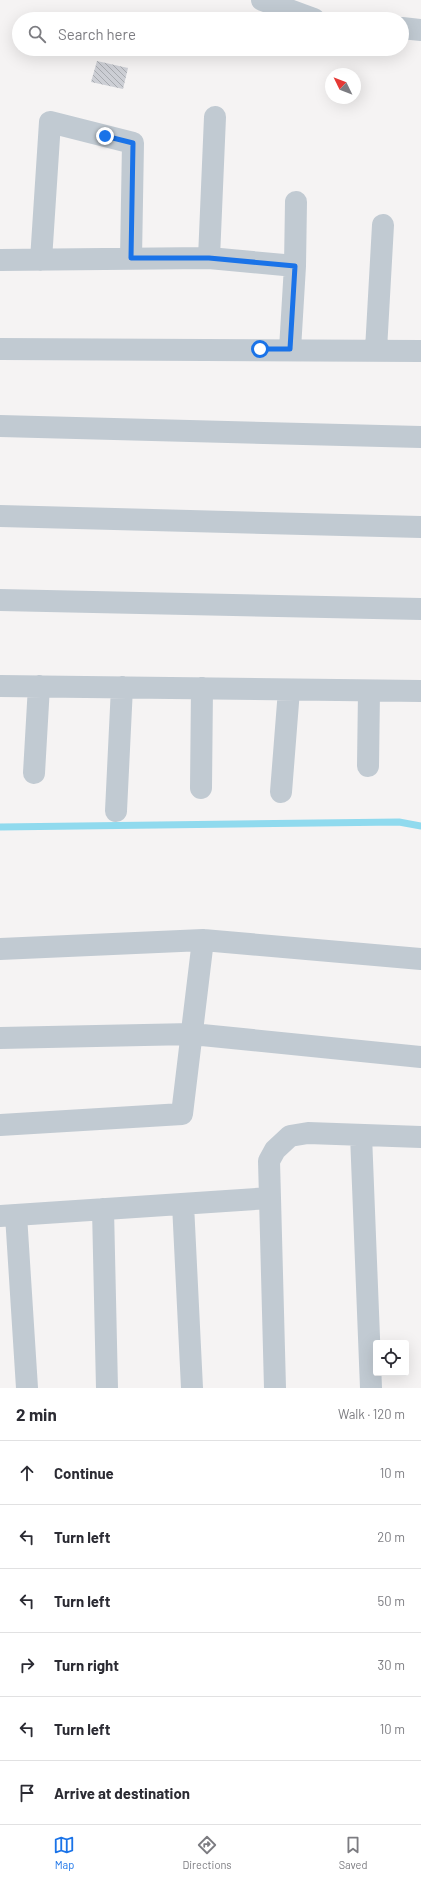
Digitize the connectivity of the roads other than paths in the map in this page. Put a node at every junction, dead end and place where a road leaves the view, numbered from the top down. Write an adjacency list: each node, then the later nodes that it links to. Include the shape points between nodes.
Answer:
1 (262, 0): 2 (street)
2 (295, 12)
3 (409, 29): 4 (street)
4 (421, 30)
5 (215, 117): 9 (street)
6 (296, 202): 12 (street)
7 (383, 225): 15 (street)
8 (131, 258): 9 (street); 11 (street); 11 (street, via 133,143 50,122)
9 (209, 258): 12 (street)
10 (0, 260): 11 (street)
11 (41, 260)
12 (295, 266): 14 (street)
13 (0, 349): 14 (street)
14 (290, 349): 15 (street)
15 (376, 350): 16 (street)
16 (421, 351)
17 (0, 426): 18 (street)
18 (421, 437)
19 (0, 516): 20 (street)
20 (421, 526)
21 (0, 600): 22 (street)
22 (421, 609)
23 (0, 686): 24 (street)
24 (39, 686): 25 (street); 31 (street)
25 (122, 687): 26 (street); 34 (street)
26 (202, 688): 27 (street); 32 (street)
27 (289, 690): 28 (street); 33 (street)
28 (369, 691): 29 (street); 30 (street)
29 (421, 691)
30 (368, 766)
31 (34, 773)
32 (201, 788)
33 (281, 792)
34 (116, 811)
35 (203, 940): 36 (street); 37 (street); 38 (street)
36 (0, 949)
37 (421, 959)
38 (192, 1034): 39 (street); 40 (street); 41 (street, via 182,1114)
39 (0, 1038)
40 (421, 1058)
41 (0, 1125)
42 (361, 1135): 43 (street); 44 (street, via 308,1132 290,1136 275,1150 269,1161); 52 (street)
43 (421, 1137)
44 (270, 1198): 45 (street); 51 (street)
45 (183, 1204): 46 (street); 50 (street)
46 (103, 1209): 47 (street); 49 (street)
47 (8, 1216): 48 (street)
48 (28, 1388)
49 (107, 1388)
50 (192, 1388)
51 (275, 1388)
52 (371, 1388)

